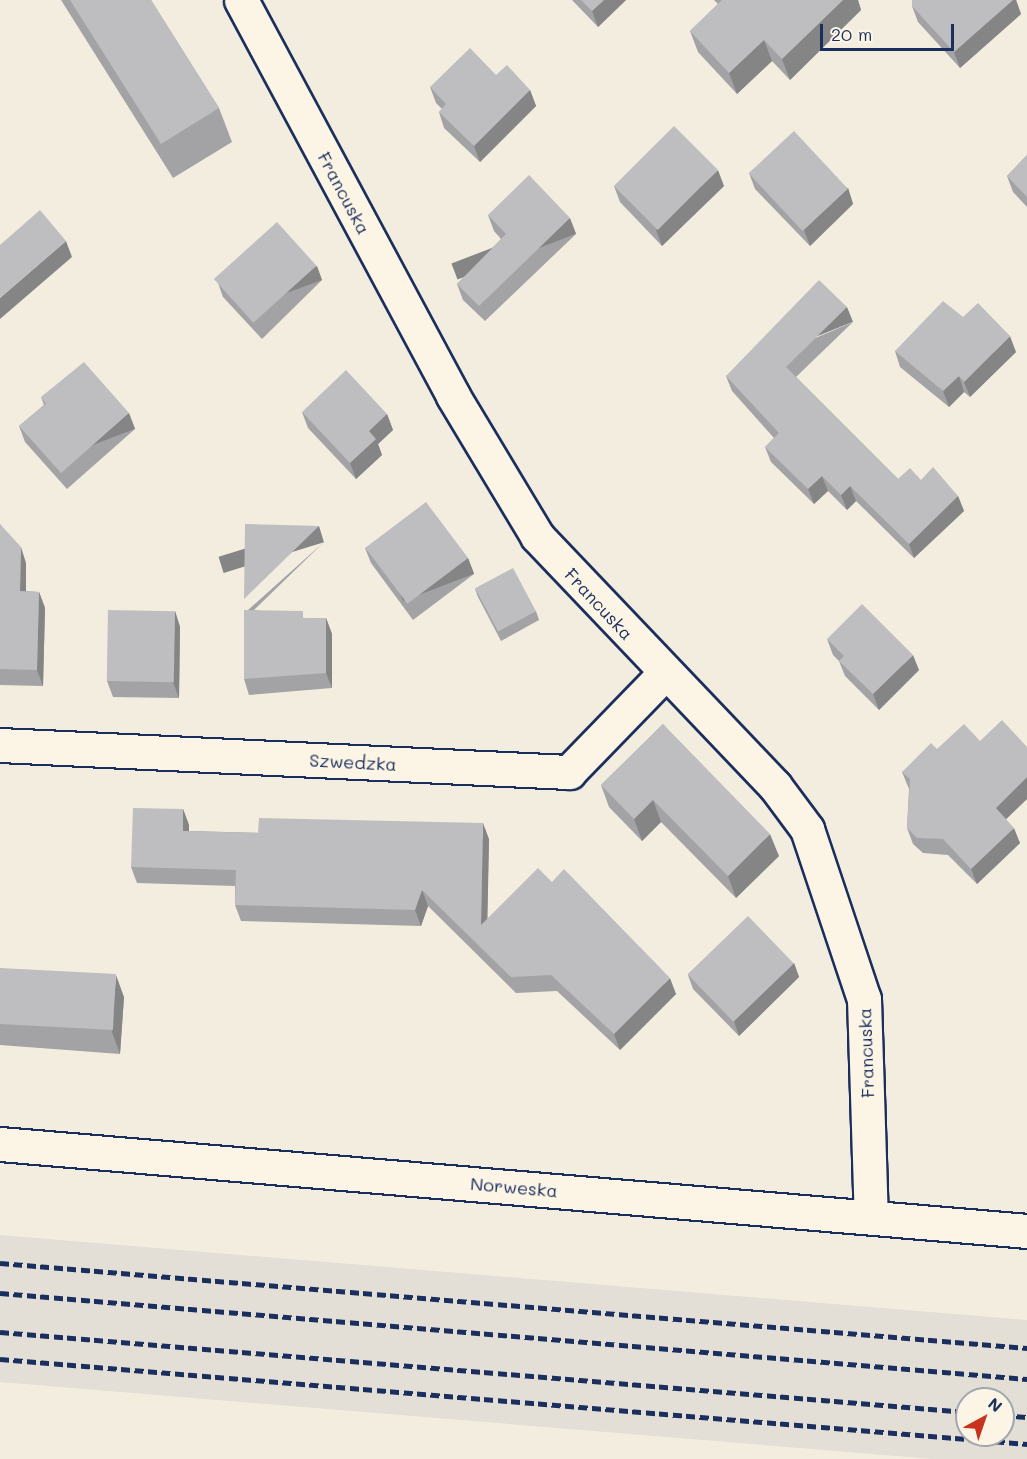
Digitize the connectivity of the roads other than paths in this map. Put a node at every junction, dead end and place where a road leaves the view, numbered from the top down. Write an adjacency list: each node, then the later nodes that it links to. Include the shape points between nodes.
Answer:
1 (241, 0): 2 (street, Francuska, via 453,396 537,536)
2 (664, 675): 3 (street, Szwedzka, via 569,772); 5 (street, Francuska, via 775,786 807,829 864,999)
3 (0, 745)
4 (0, 1144): 5 (street, Norweska)
5 (871, 1217): 6 (street, Norweska)
6 (1027, 1231)

